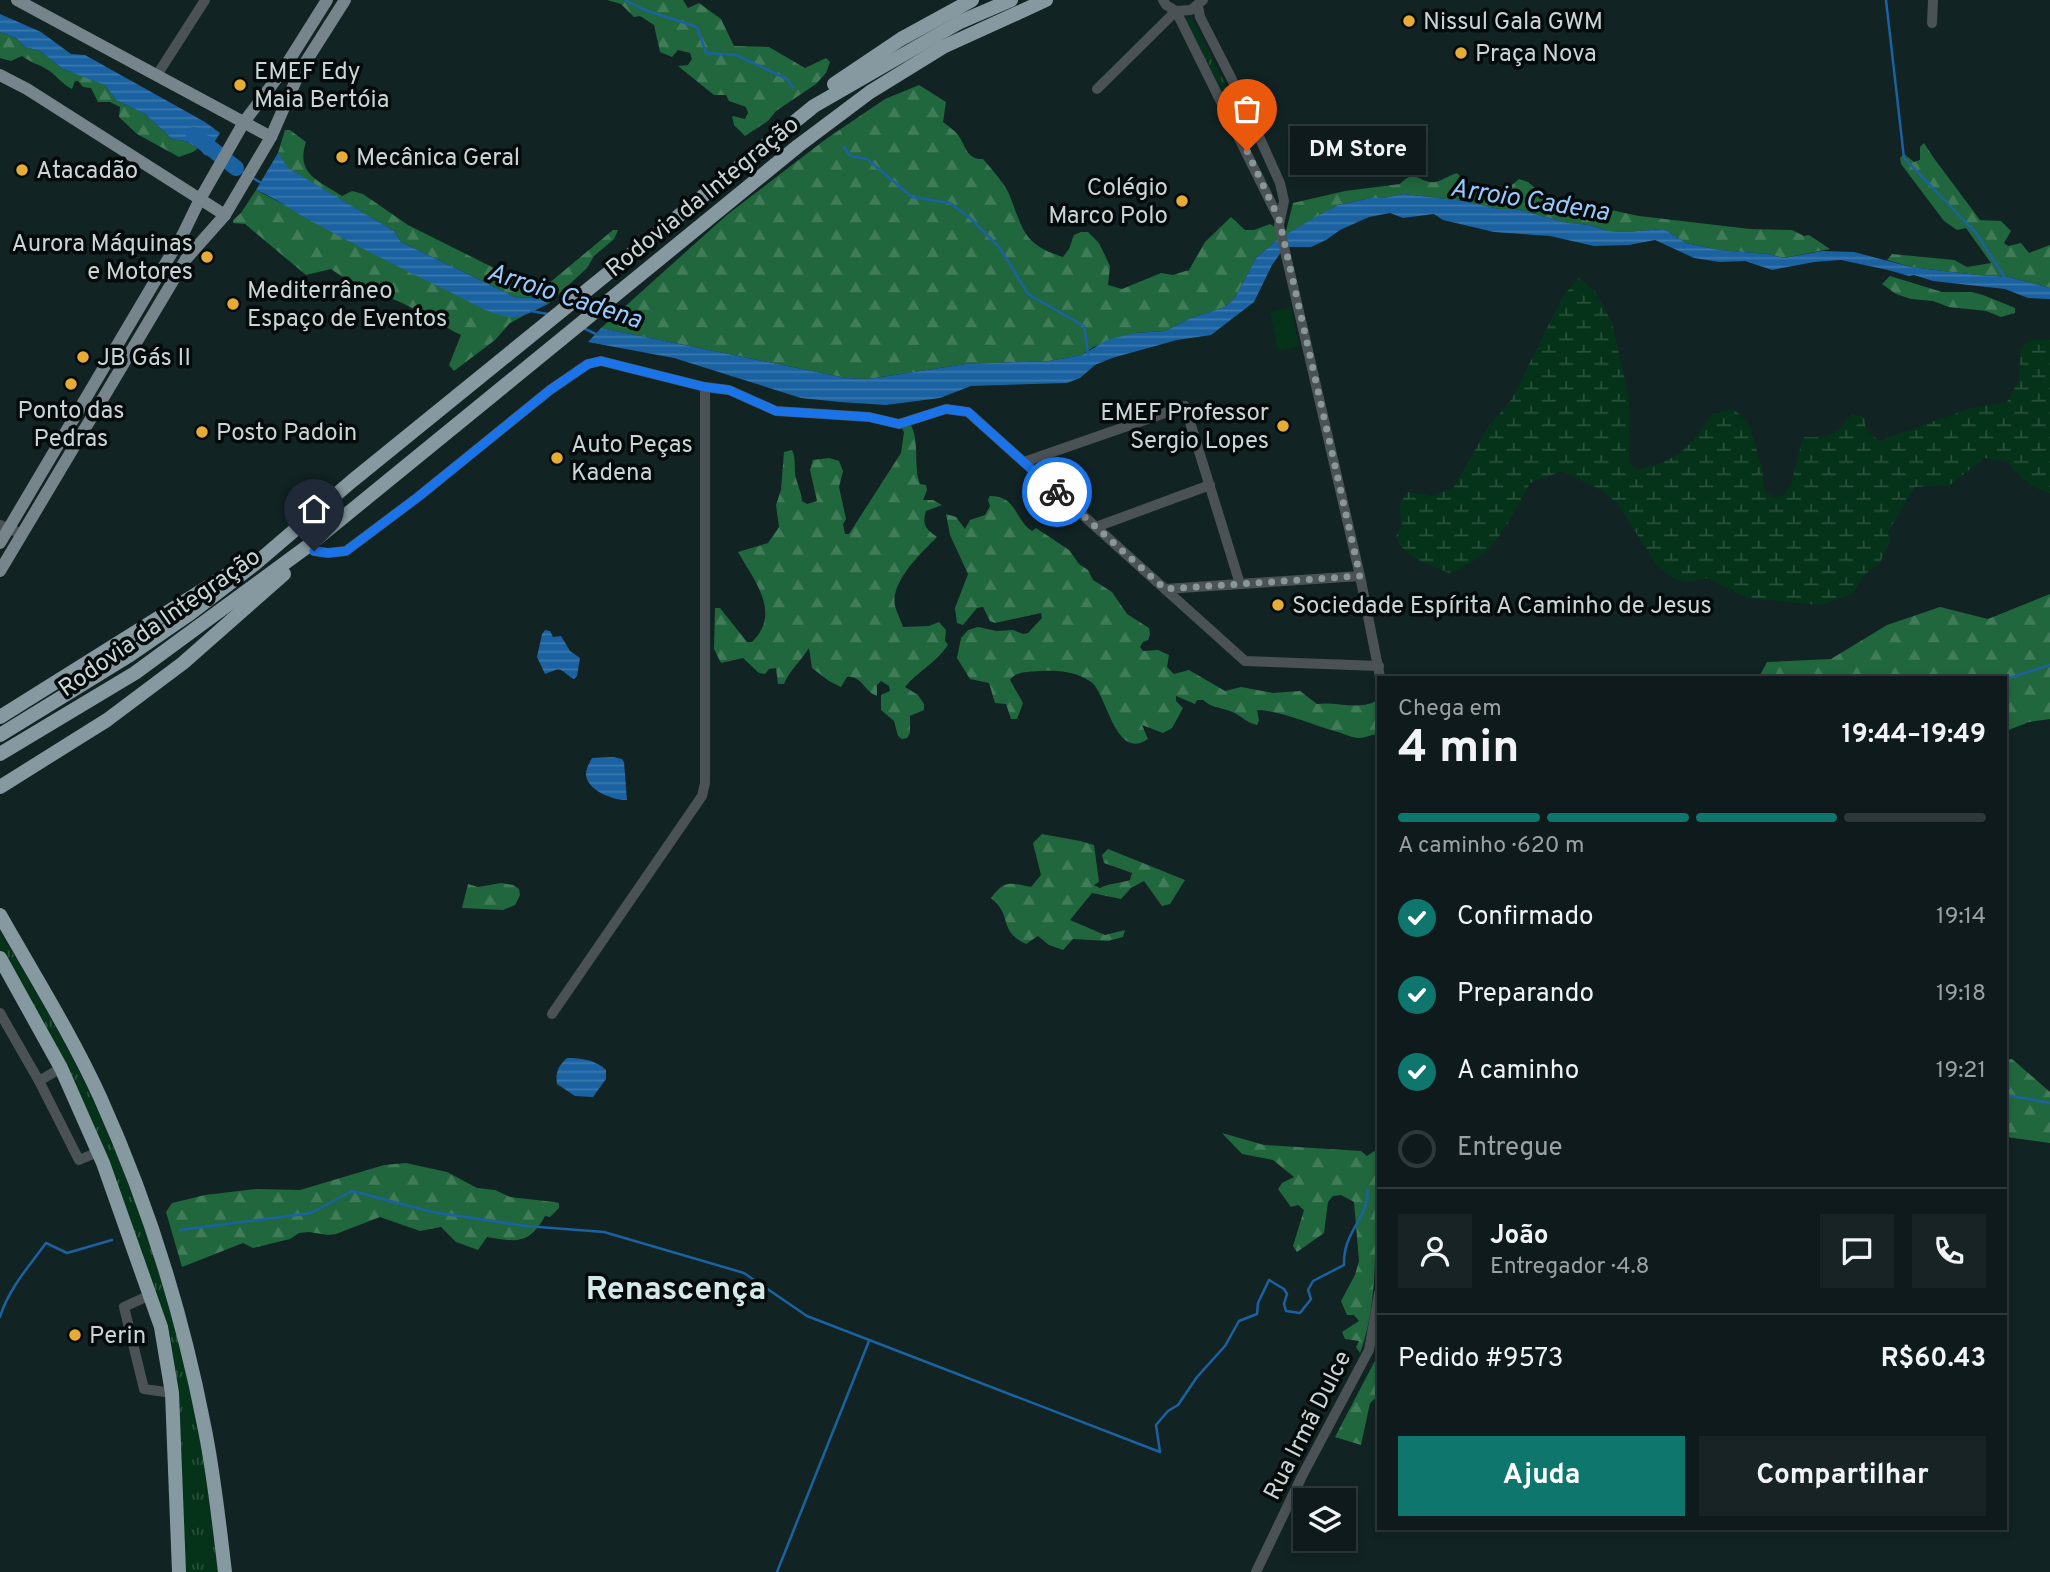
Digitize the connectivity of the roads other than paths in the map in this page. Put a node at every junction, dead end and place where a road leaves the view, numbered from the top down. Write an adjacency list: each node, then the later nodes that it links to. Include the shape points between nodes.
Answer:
1 (17, 0): 14 (main road)
2 (205, 0): 14 (street)
3 (327, 0): 17 (main road, via 284,70)
4 (345, 0): 18 (main road, via 300,71)
5 (972, 0): 16 (highway, via 839,79)
6 (1011, 0): 16 (highway, Rodovia da Integração, via 960,22)
7 (1046, 0): 31 (highway, Rodovia da Integração, via 943,47 870,92)
8 (1163, 0): 11 (street)
9 (1933, 0): 12 (street)
10 (1200, 3): 11 (street, via 1191,10); 20 (street, via 1200,17)
11 (1176, 11): 15 (street); 19 (street)
12 (1932, 23)
13 (0, 75): 21 (main road)
14 (157, 75): 17 (main road)
15 (1097, 89)
16 (814, 106): 32 (highway, Rodovia da Integração)
17 (241, 126): 18 (main road); 21 (main road)
18 (268, 142): 22 (main road)
19 (1247, 151): 20 (street); 23 (street)
20 (1272, 161): 23 (street, via 1284,201)
21 (199, 201): 22 (main road); 27 (main road)
22 (225, 215): 29 (main road, via 186,259)
23 (1279, 222): 34 (street)
24 (705, 387): 25 (street, via 729,390 776,411 869,417 899,424 946,409 968,412); 31 (street, via 601,361 588,364 346,551); 45 (street, via 702,796)
25 (1024, 462): 26 (street, via 1185,406); 28 (street)
26 (1210, 485): 28 (street); 35 (street)
27 (4, 527): 29 (street); 30 (main road)
28 (1096, 527): 36 (street)
29 (22, 534): 33 (main road)
30 (0, 542)
31 (305, 549): 40 (highway, Rodovia da Integração, via 135,673); 41 (highway, via 289,569 183,663 107,720)
32 (255, 564): 38 (highway, via 229,573); 39 (highway, Rodovia da Integração, via 130,655)
33 (0, 571)
34 (1360, 576): 35 (street); 37 (street)
35 (1240, 584): 36 (street)
36 (1165, 589): 37 (street, via 1245,661)
37 (1379, 672)
38 (0, 717)
39 (0, 734)
40 (0, 754)
41 (0, 787)
42 (0, 915): 53 (highway, via 99,1095 157,1244 204,1424)
43 (1, 961): 46 (highway)
44 (0, 1013): 47 (street)
45 (552, 1014)
46 (61, 1068): 47 (street); 48 (highway)
47 (38, 1081): 48 (street, via 79,1160)
48 (98, 1152): 49 (highway)
49 (150, 1295): 51 (highway); 51 (street, via 124,1307 144,1388)
50 (1377, 1304): 54 (street, Rua Irmã Dulce, via 1369,1350)
51 (172, 1393): 52 (highway)
52 (179, 1572)
53 (225, 1572)
54 (1256, 1572)

